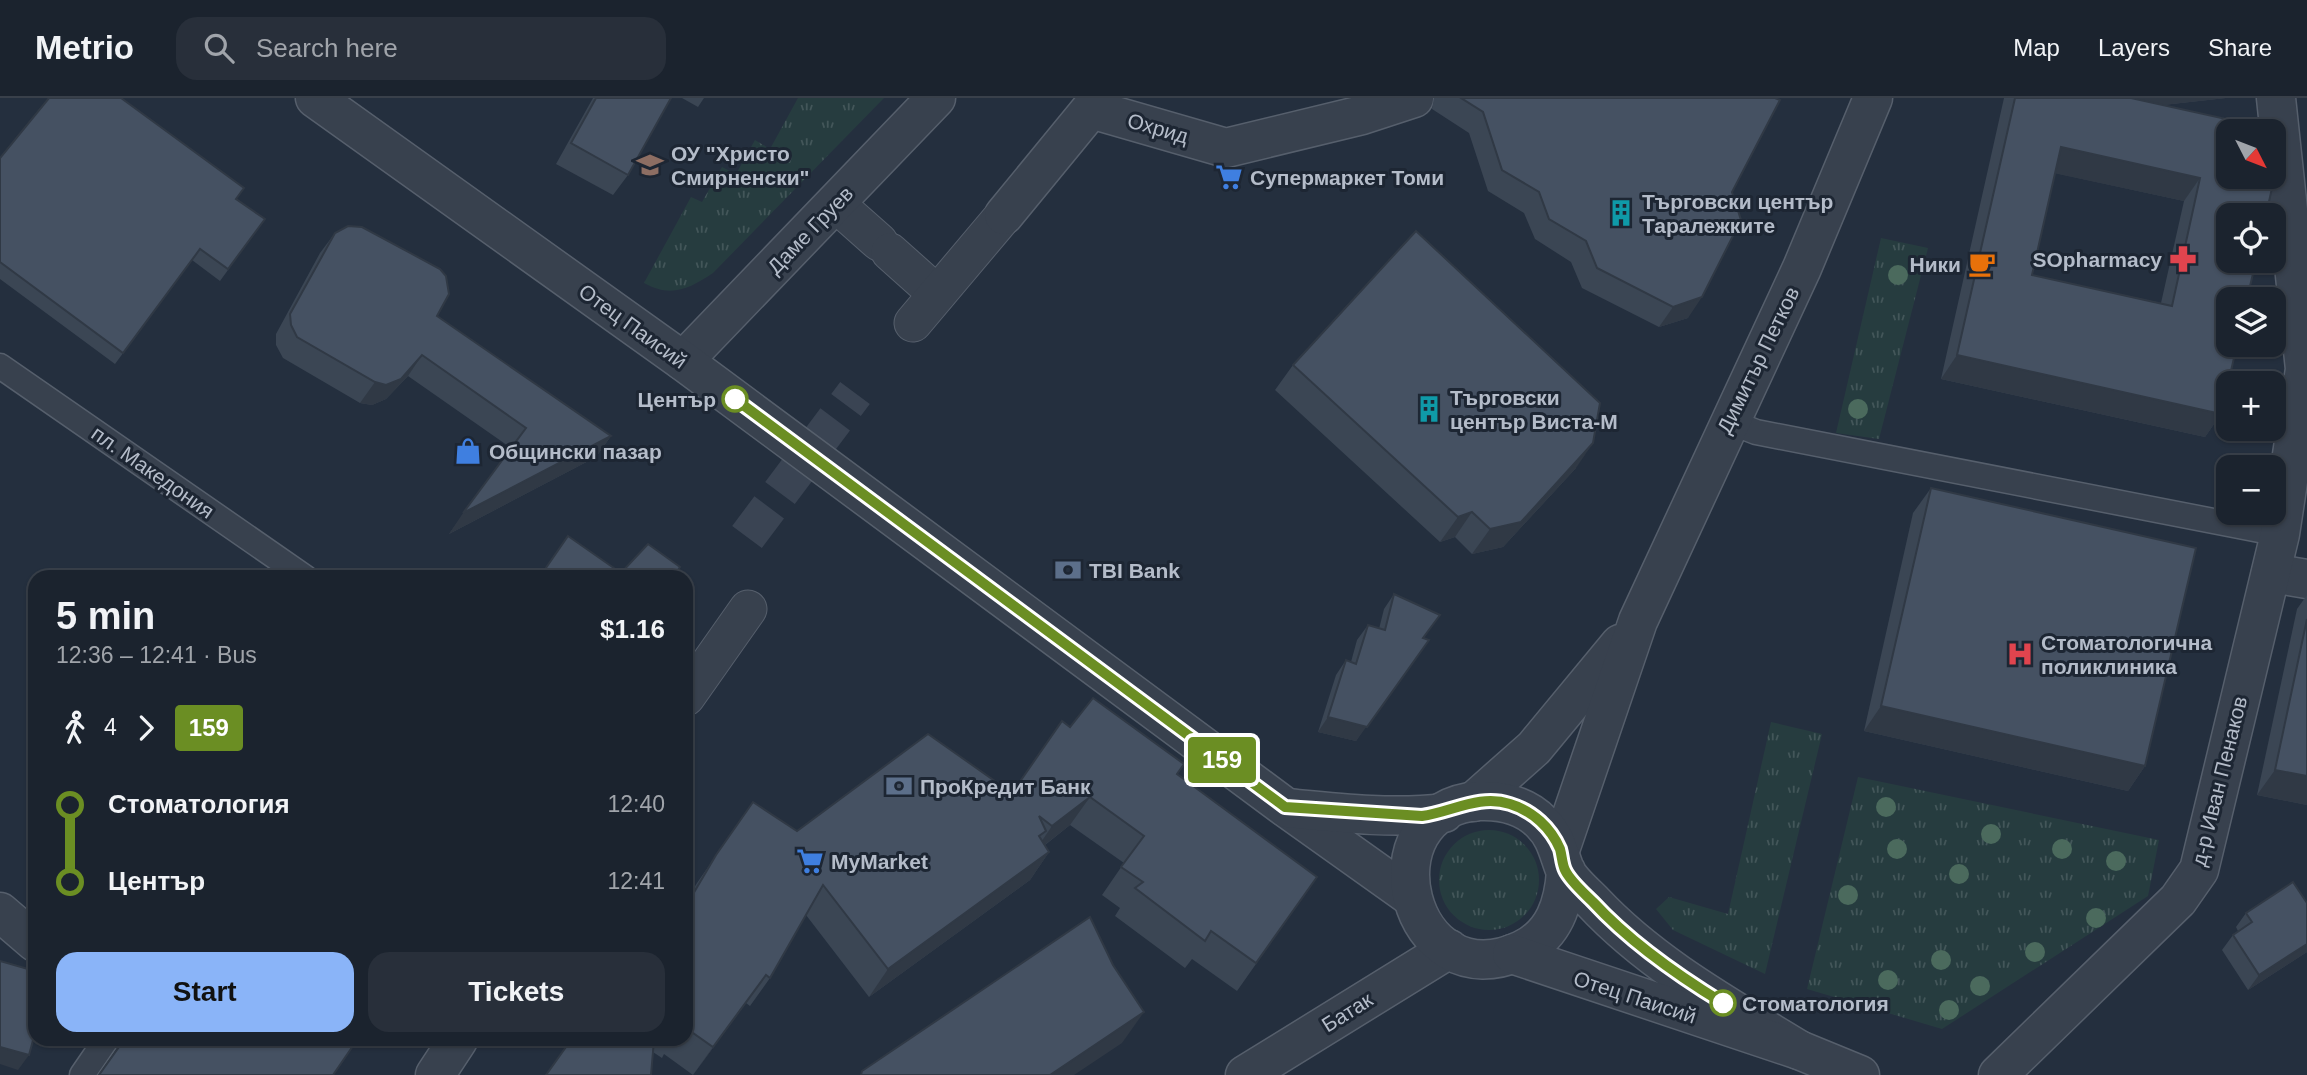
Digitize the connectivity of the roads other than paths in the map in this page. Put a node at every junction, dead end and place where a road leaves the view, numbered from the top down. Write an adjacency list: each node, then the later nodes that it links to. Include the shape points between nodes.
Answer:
1 (315, 98): 10 (street, Отец Паисий)
2 (936, 98): 6 (street, Даме Груев)
3 (1414, 98): 7 (street, Охрид, via 1226,148 1091,109)
4 (1873, 98): 12 (street, Димитър Петков, via 1802,268)
5 (2276, 98): 13 (street, д-р Иван Пенаков, via 2305,369)
6 (835, 203): 8 (street); 10 (street, Даме Груев)
7 (1004, 215): 8 (street, Охрид)
8 (937, 294): 9 (street, Охрид)
9 (913, 323)
10 (683, 361): 19 (street, Отец Паисий)
11 (0, 366): 14 (lane, пл. Македония)
12 (1728, 421): 13 (lane, via 1756,432); 17 (street, Димитър Петков)
13 (2280, 534): 15 (street, д-р Иван Пенаков)
14 (294, 570)
15 (2289, 576): 34 (street, д-р Иван Пенаков, via 2199,870 2178,900)
16 (748, 609): 18 (street)
17 (1638, 621): 20 (street, Димитър Петков, via 1534,748); 21 (street, Димитър Петков)
18 (693, 686)
19 (1285, 807): 20 (street, Отец Паисий, via 1349,814); 22 (street, Отец Паисий)
20 (1458, 807): 21 (street, Отец Паисий, via 1509,803 1526,810 1546,827); 22 (street, Отец Паисий, via 1432,823 1414,849)
21 (1563, 861): 26 (street, Отец Паисий, via 1565,892 1558,913 1531,946); 29 (street, Отец Паисий, via 1625,933 1689,982)
22 (1410, 896): 25 (street, Отец Паисий, via 1431,936)
23 (0, 912): 24 (street)
24 (28, 936)
25 (1449, 949): 26 (street, Отец Паисий, via 1491,959); 32 (street, Батак)
26 (1512, 954): 29 (street, Отец Паисий)
27 (102, 1046): 30 (lane)
28 (454, 1046): 31 (street)
29 (1799, 1050): 33 (street, Отец Паисий)
30 (82, 1075)
31 (435, 1075)
32 (1245, 1075)
33 (1860, 1075)
34 (1998, 1075)

